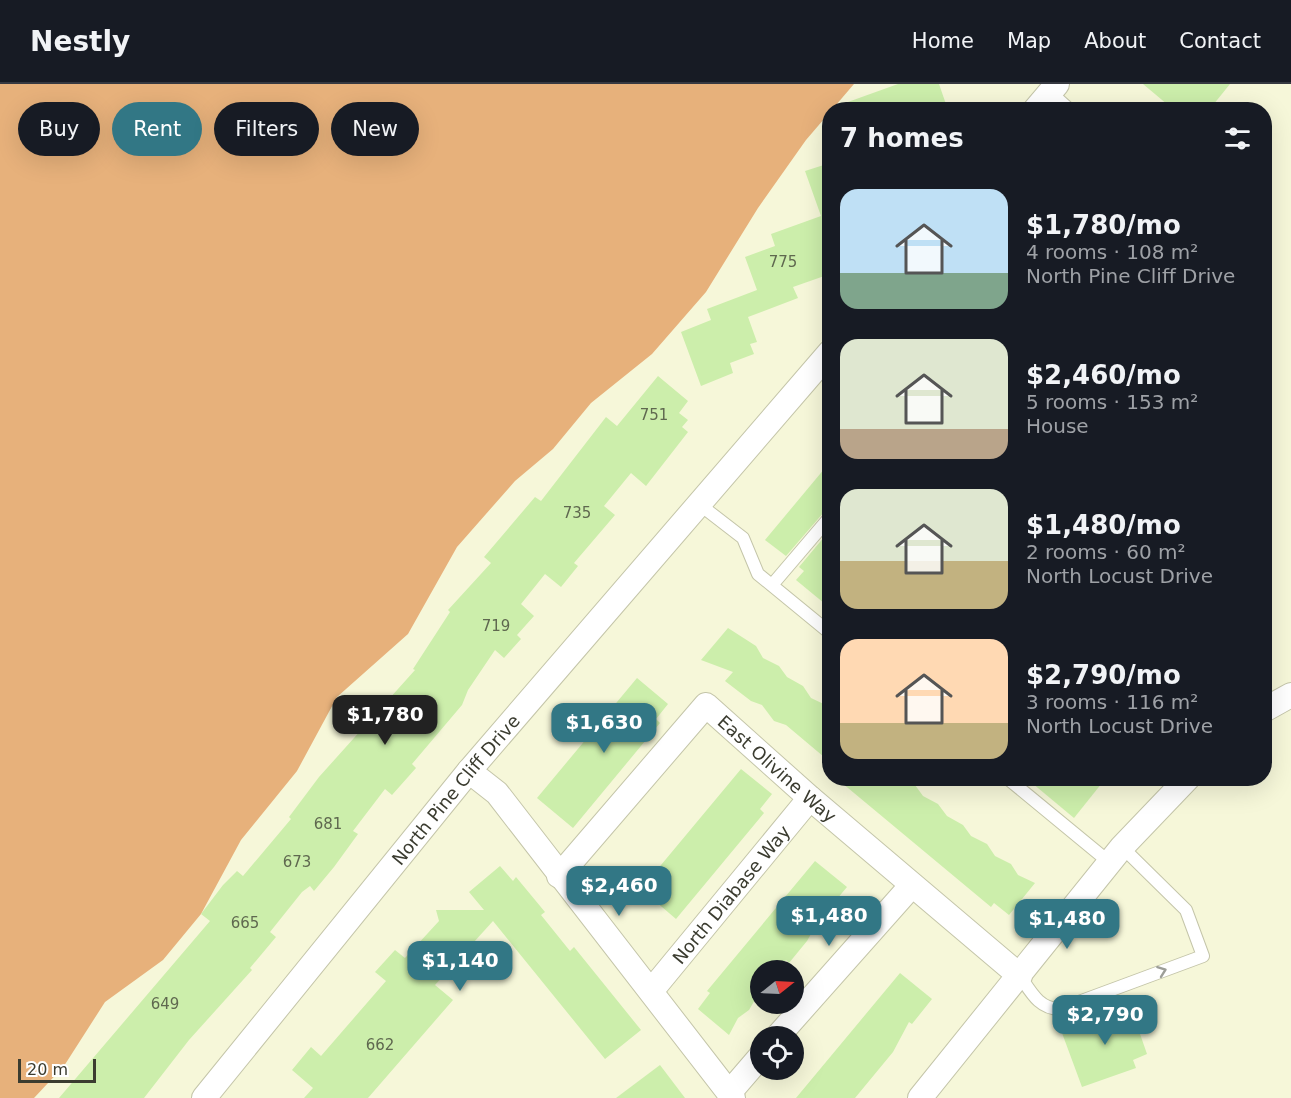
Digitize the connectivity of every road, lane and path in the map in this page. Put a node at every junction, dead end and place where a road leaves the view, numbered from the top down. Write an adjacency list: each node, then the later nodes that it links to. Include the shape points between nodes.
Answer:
1 (822, 361): 2 (street, North Pine Cliff Drive)
2 (699, 504): 4 (lane, via 743,538 758,574); 8 (street, North Pine Cliff Drive)
3 (822, 526): 4 (lane)
4 (772, 585): 5 (lane)
5 (822, 626)
6 (1291, 695): 7 (street)
7 (1272, 706)
8 (469, 771): 13 (street, via 497,793); 20 (street, North Pine Cliff Drive)
9 (1018, 786): 12 (lane)
10 (1180, 786): 12 (street)
11 (810, 798): 13 (street, East Olivine Way, via 706,705); 14 (street, East Olivine Way); 16 (street, North Diabase Way)
12 (1115, 855): 15 (street); 15 (lane, one-way to 12, via 1035,998 1060,1009 1203,956 1186,910)
13 (559, 876): 16 (street)
14 (912, 885): 15 (street, East Olivine Way); 17 (street)
15 (1020, 976): 21 (street)
16 (652, 990): 19 (street)
17 (787, 1026)
18 (750, 1070): 19 (street)
19 (731, 1095)
20 (204, 1098)
21 (920, 1098)

